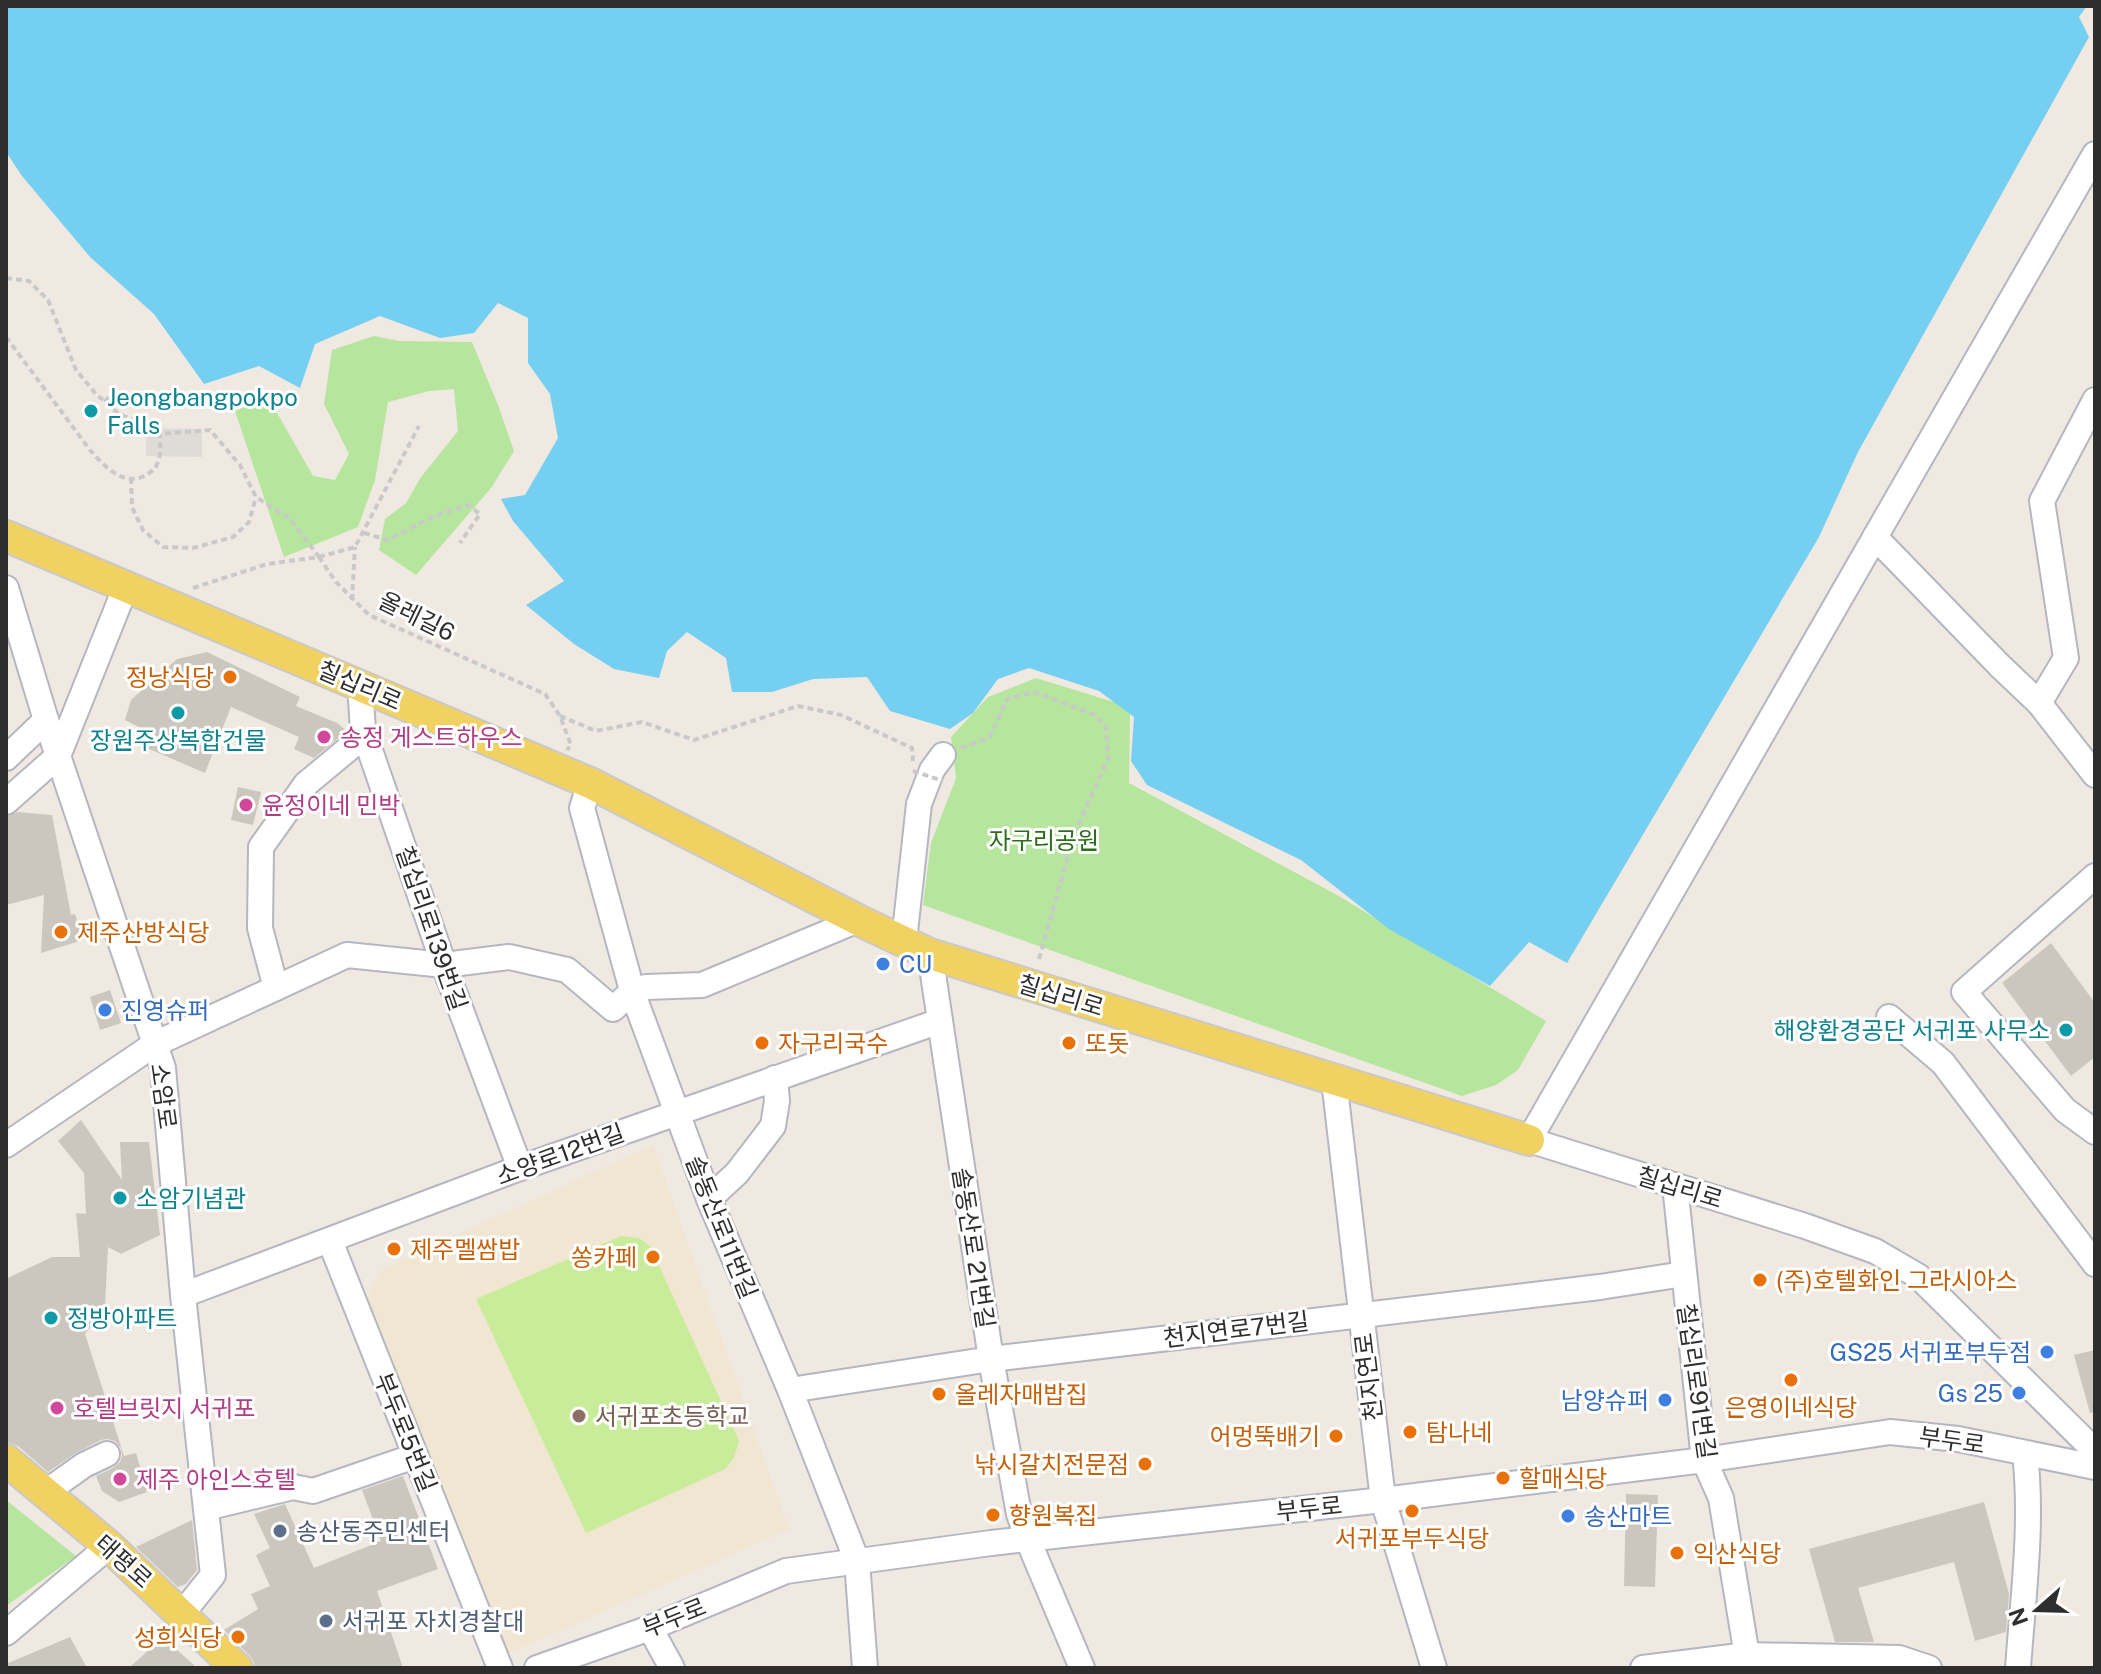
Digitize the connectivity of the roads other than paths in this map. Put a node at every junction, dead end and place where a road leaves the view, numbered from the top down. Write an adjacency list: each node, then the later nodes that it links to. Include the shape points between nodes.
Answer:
1 (2095, 154): 4 (street)
2 (2095, 400): 8 (street, via 2042,501 2066,658)
3 (6, 536): 5 (main road, 칠십리로)
4 (1875, 537): 8 (street); 30 (street)
5 (126, 586): 7 (main road, 칠십리로); 12 (street)
6 (6, 588): 9 (street, 소암로)
7 (360, 685): 10 (street, 칠십리로139번길); 15 (main road, 칠십리로, via 563,757)
8 (2039, 703): 14 (street)
9 (46, 720): 12 (street, 소암로); 13 (street)
10 (366, 738): 20 (street, 칠십리로139번길); 21 (street, via 306,784 261,847 260,928)
11 (943, 755): 19 (street, 솔동산로 21번길, via 919,804)
12 (58, 756): 16 (street); 25 (street, 소암로)
13 (6, 758)
14 (2095, 775)
15 (590, 783): 18 (main road, 칠십리로); 22 (street, 솔동산로11번길, via 582,808)
16 (6, 802)
17 (2095, 876): 29 (street, via 1964,992 2065,1110)
18 (858, 920): 19 (main road, 칠십리로); 22 (street, via 702,985 646,987)
19 (917, 948): 24 (street, 솔동산로 21번길); 27 (main road, 칠십리로)
20 (444, 965): 21 (street, via 347,955); 22 (street, via 509,957 567,970 613,1009); 32 (street, 칠십리로139번길)
21 (276, 988): 25 (street)
22 (633, 994): 28 (street, 솔동산로11번길)
23 (1889, 1017): 36 (street, via 1943,1063)
24 (933, 1023): 26 (street, 소양로12번길); 40 (street, 솔동산로 21번길)
25 (155, 1044): 31 (street); 38 (street, 소암로, via 163,1068)
26 (775, 1078): 28 (street, 소양로12번길); 34 (street, via 773,1126)
27 (1334, 1080): 30 (main road, 칠십리로); 39 (street, 천지연로)
28 (677, 1113): 32 (street, 소양로12번길); 34 (street, 솔동산로11번길)
29 (2095, 1132)
30 (1529, 1140): 33 (street, 칠십리로)
31 (6, 1145)
32 (520, 1168): 35 (street, 소양로12번길)
33 (1675, 1185): 37 (street, 칠십리로91번길); 42 (street, 칠십리로, via 1875,1251 1918,1276)
34 (709, 1199): 41 (street, 솔동산로11번길)
35 (330, 1241): 38 (street, 소양로12번길); 45 (street, 부두로5번길)
36 (2095, 1264)
37 (1684, 1274): 39 (street, 천지연로7번길); 47 (street, 칠십리로91번길)
38 (183, 1295): 51 (street, 소암로)
39 (1361, 1314): 40 (street, 천지연로7번길); 50 (street, 천지연로)
40 (991, 1359): 41 (street, 천지연로7번길); 52 (street, 솔동산로 21번길)
41 (790, 1390): 54 (street, 솔동산로11번길)
42 (2095, 1451)
43 (2025, 1453): 47 (street, 부두로, via 1890,1432); 48 (street, 부두로); 68 (street, via 2027,1533)
44 (107, 1454): 49 (street)
45 (415, 1456): 51 (street, via 313,1491 293,1487); 60 (street, 부두로5번길)
46 (6, 1460): 49 (main road, 태평로)
47 (1704, 1460): 50 (street, 부두로); 58 (street, 칠십리로91번길, via 1721,1498)
48 (2095, 1467)
49 (46, 1492): 53 (main road, 태평로)
50 (1383, 1500): 52 (street, 부두로); 65 (street, 천지연로)
51 (206, 1508): 55 (street, 소암로, via 213,1575)
52 (1028, 1540): 54 (street, 부두로); 64 (street, 솔동산로 21번길)
53 (109, 1546): 55 (main road, 태평로); 57 (street)
54 (857, 1561): 56 (street, 부두로, via 786,1571); 63 (street, 솔동산로11번길)
55 (181, 1615): 59 (main road, 태평로)
56 (650, 1628): 61 (street, 부두로); 62 (street)
57 (6, 1633)
58 (1748, 1662): 66 (street); 67 (street, via 1899,1658)
59 (237, 1668)
60 (500, 1668)
61 (537, 1668)
62 (672, 1668)
63 (865, 1668)
64 (1082, 1668)
65 (1434, 1668)
66 (1643, 1668)
67 (1929, 1668)
68 (2018, 1668)

